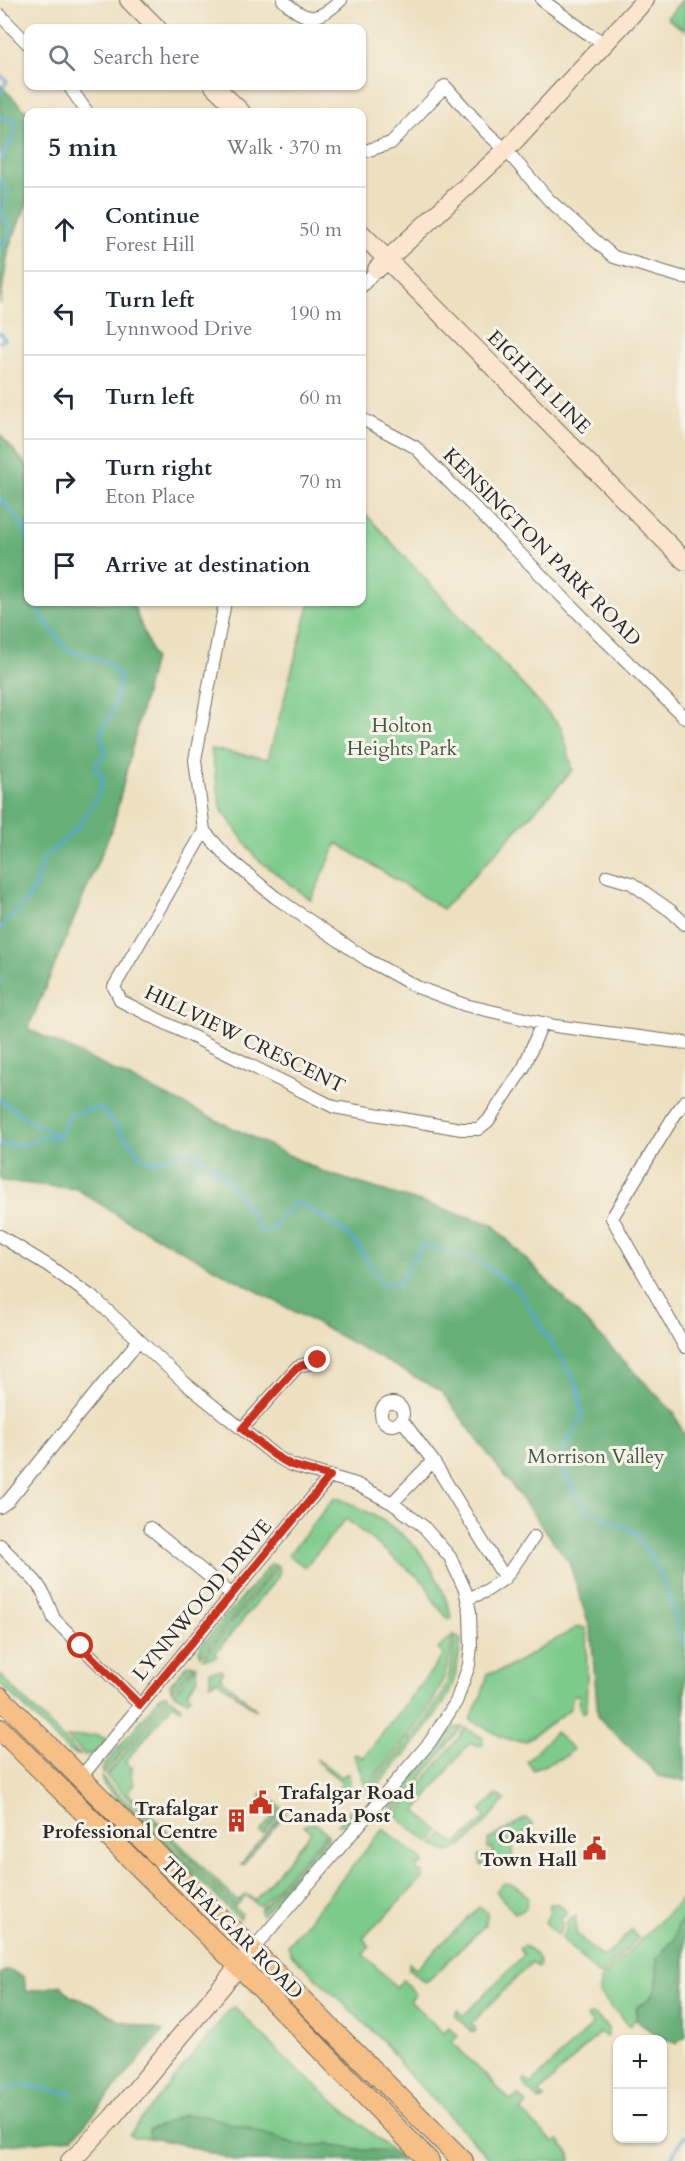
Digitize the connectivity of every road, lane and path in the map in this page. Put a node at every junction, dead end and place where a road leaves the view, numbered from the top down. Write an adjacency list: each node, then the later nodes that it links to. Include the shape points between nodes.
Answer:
1 (129, 0): 7 (street)
2 (283, 0): 3 (street, via 307,17 327,13)
3 (341, 0)
4 (542, 0): 9 (street)
5 (645, 0): 9 (street)
6 (0, 15): 8 (street)
7 (153, 24)
8 (24, 40)
9 (605, 43): 14 (street)
10 (72, 90): 12 (street)
11 (218, 90): 13 (street)
12 (84, 108)
13 (237, 108)
14 (506, 150): 15 (street, via 445,86 391,143); 17 (street); 18 (street, via 549,200 614,256)
15 (366, 151)
16 (366, 240): 17 (street, EIGHTH LINE)
17 (382, 264): 19 (street); 21 (street, EIGHTH LINE)
18 (685, 278)
19 (366, 282)
20 (366, 421): 23 (street, KENSINGTON PARK ROAD, via 415,447)
21 (685, 561)
22 (224, 606): 24 (street, via 195,760)
23 (685, 718)
24 (204, 831): 27 (street, via 267,891 366,959 417,987 465,1005); 27 (street, HILLVIEW CRESCENT, via 114,987 121,1002 334,1107 461,1129 478,1129 488,1121 524,1067)
25 (607, 876): 26 (street, via 631,883)
26 (685, 924)
27 (542, 1023): 28 (street)
28 (685, 1043)
29 (685, 1101): 32 (street, via 612,1218)
30 (0, 1236): 31 (street, via 96,1300)
31 (139, 1340): 35 (street); 39 (street)
32 (685, 1347)
33 (318, 1360): 35 (street, via 297,1367)
34 (402, 1420): 36 (street)
35 (242, 1429): 37 (street, via 291,1465)
36 (434, 1461): 38 (street); 43 (street)
37 (330, 1476): 38 (street, via 356,1484); 44 (street, LYNNWOOD DRIVE)
38 (392, 1503): 45 (street, via 423,1526 450,1557)
39 (0, 1507)
40 (150, 1528): 44 (street)
41 (534, 1537): 43 (street)
42 (0, 1545): 47 (street, via 36,1582 54,1619)
43 (505, 1578): 45 (street)
44 (232, 1595): 47 (street, LYNNWOOD DRIVE)
45 (467, 1599): 50 (street, via 471,1626 469,1665 450,1713)
46 (0, 1697): 49 (main road, TRAFALGAR ROAD)
47 (140, 1705): 49 (street, LYNNWOOD DRIVE)
48 (0, 1728): 51 (main road, TRAFALGAR ROAD)
49 (81, 1777): 50 (main road, TRAFALGAR ROAD)
50 (253, 1949): 51 (street); 54 (main road, TRAFALGAR ROAD)
51 (238, 1967): 52 (street); 53 (main road, TRAFALGAR ROAD)
52 (70, 2161)
53 (429, 2161)
54 (463, 2161)

